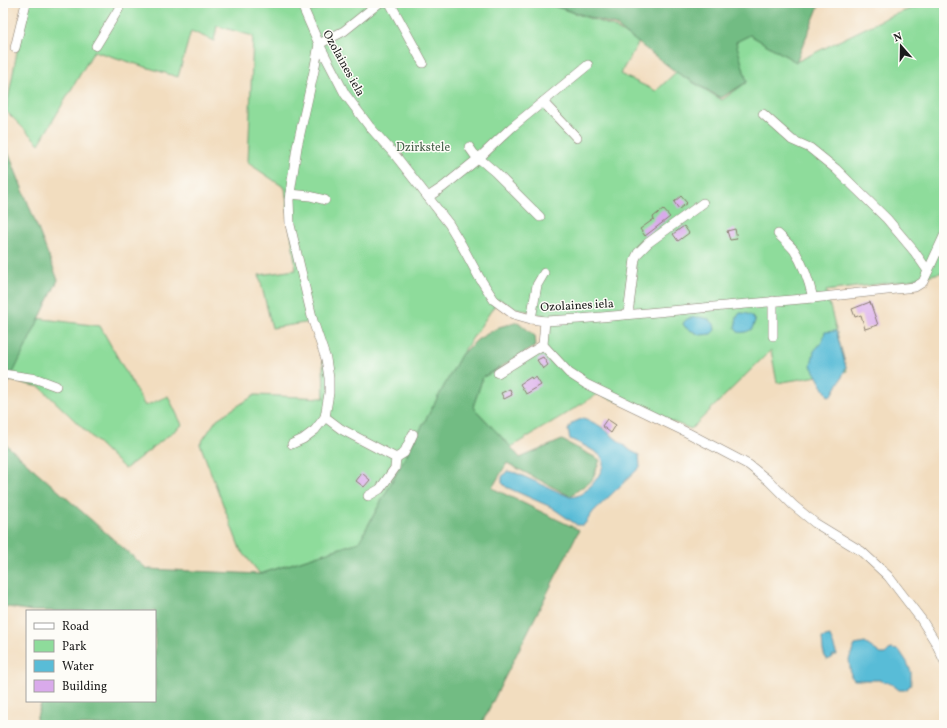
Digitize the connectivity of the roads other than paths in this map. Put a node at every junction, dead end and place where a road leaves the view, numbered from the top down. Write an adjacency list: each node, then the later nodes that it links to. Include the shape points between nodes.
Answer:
1 (26, 3): 8 (street)
2 (120, 3): 7 (street)
3 (301, 3): 6 (street, Ozolaines iela)
4 (379, 3): 6 (street, via 344,31)
5 (390, 3): 9 (street)
6 (318, 44): 16 (street); 17 (street, Ozolaines iela, via 345,94)
7 (96, 46)
8 (16, 48)
9 (422, 63)
10 (588, 64): 11 (street)
11 (543, 102): 13 (street); 15 (street)
12 (763, 114): 23 (street, via 792,140 810,148 836,169 887,219)
13 (578, 138)
14 (469, 147): 15 (street)
15 (479, 158): 17 (street); 20 (street)
16 (290, 194): 18 (street); 35 (street, via 290,225 329,378)
17 (428, 197): 28 (street, Ozolaines iela, via 449,224 478,277 494,300 513,314)
18 (325, 200)
19 (703, 203): 27 (street, via 638,253)
20 (540, 217)
21 (778, 234): 25 (street, via 802,264)
22 (944, 236): 23 (street, Ozolaines iela)
23 (928, 271): 25 (street, Ozolaines iela, via 923,282 916,287)
24 (544, 273): 28 (street, via 537,285)
25 (813, 298): 26 (street, Ozolaines iela)
26 (773, 301): 27 (street, Ozolaines iela); 30 (street)
27 (628, 314): 29 (street, Ozolaines iela)
28 (531, 320): 29 (street, Ozolaines iela)
29 (544, 321): 31 (street)
30 (773, 336)
31 (543, 345): 32 (street); 40 (street, via 569,373 586,384 749,465 770,480 793,505 815,523 862,552 888,576 916,613)
32 (498, 373)
33 (3, 374): 34 (street, via 37,379)
34 (56, 386)
35 (325, 417): 37 (street, via 315,430); 38 (street, via 340,429)
36 (413, 434): 38 (street, via 404,453)
37 (292, 444)
38 (396, 458): 39 (street, via 396,468 380,489)
39 (368, 496)
40 (944, 660)

